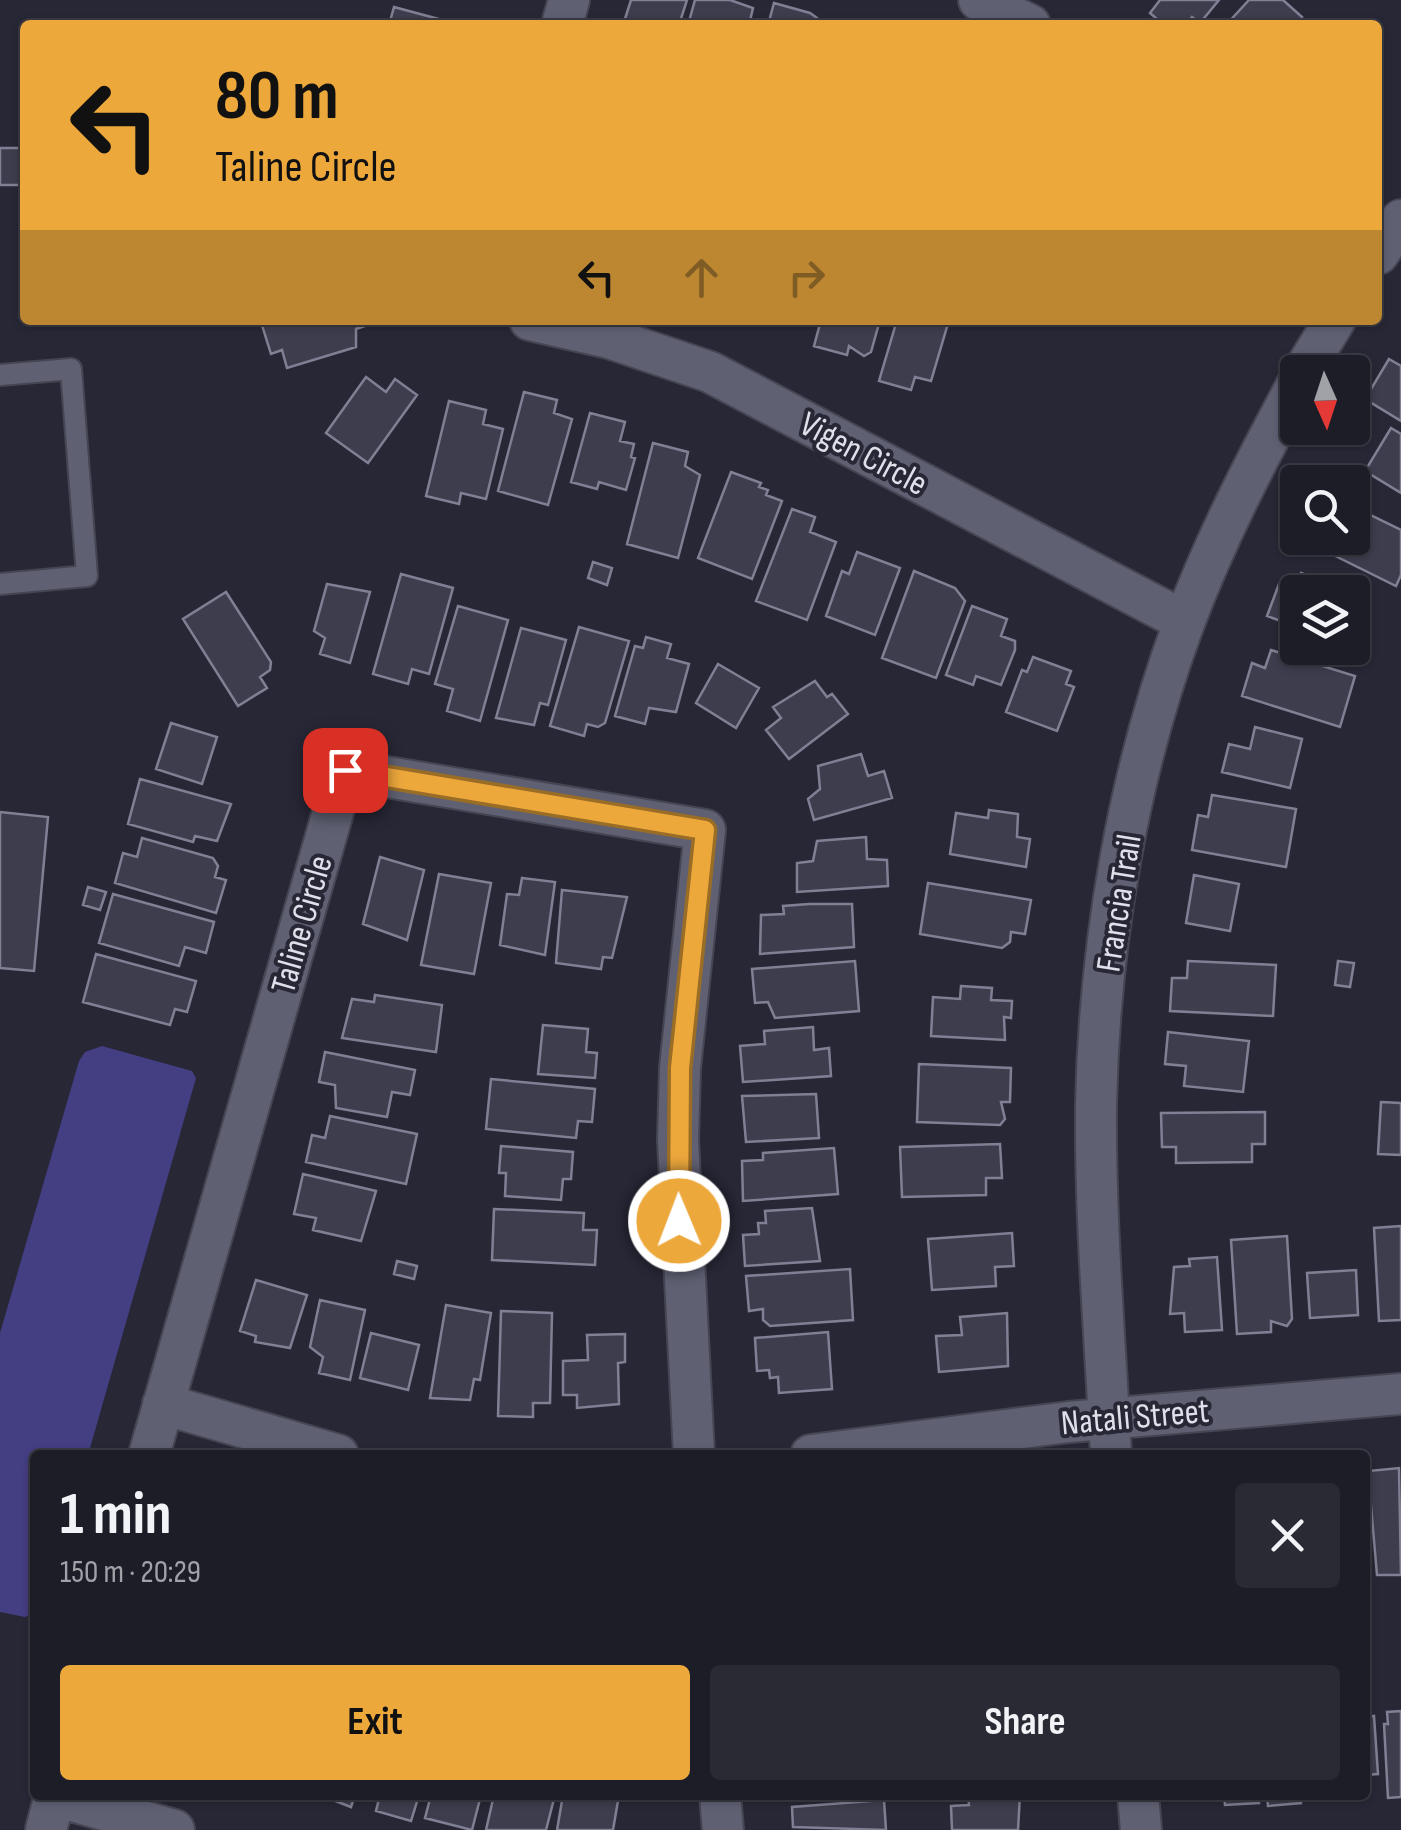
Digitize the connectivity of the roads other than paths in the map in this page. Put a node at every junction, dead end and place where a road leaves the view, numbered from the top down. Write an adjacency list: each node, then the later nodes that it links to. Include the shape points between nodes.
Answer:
1 (979, 0): 2 (street)
2 (1020, 20)
3 (1401, 220): 4 (street)
4 (1382, 248)
5 (552, 325): 11 (street, Vigen Circle, via 710,372)
6 (1332, 325): 7 (street)
7 (1313, 355)
8 (0, 375): 10 (lane, via 71,368 87,576)
9 (1280, 418): 11 (street, Francia Trail)
10 (0, 584)
11 (1184, 621): 14 (street, Francia Trail, via 1153,718 1108,957 1096,1139)
12 (1401, 1394): 14 (street, Natali Street)
13 (164, 1404): 15 (street, Taline Circle); 16 (street); 17 (street, Taline Circle, via 345,770 705,830 678,1122)
14 (1110, 1436): 18 (street, Natali Street)
15 (150, 1450)
16 (321, 1450)
17 (694, 1450)
18 (890, 1450)
19 (54, 1800): 23 (street)
20 (72, 1800): 24 (street)
21 (720, 1800): 25 (street)
22 (1138, 1800): 26 (street)
23 (46, 1830)
24 (174, 1830)
25 (723, 1830)
26 (1141, 1830)

